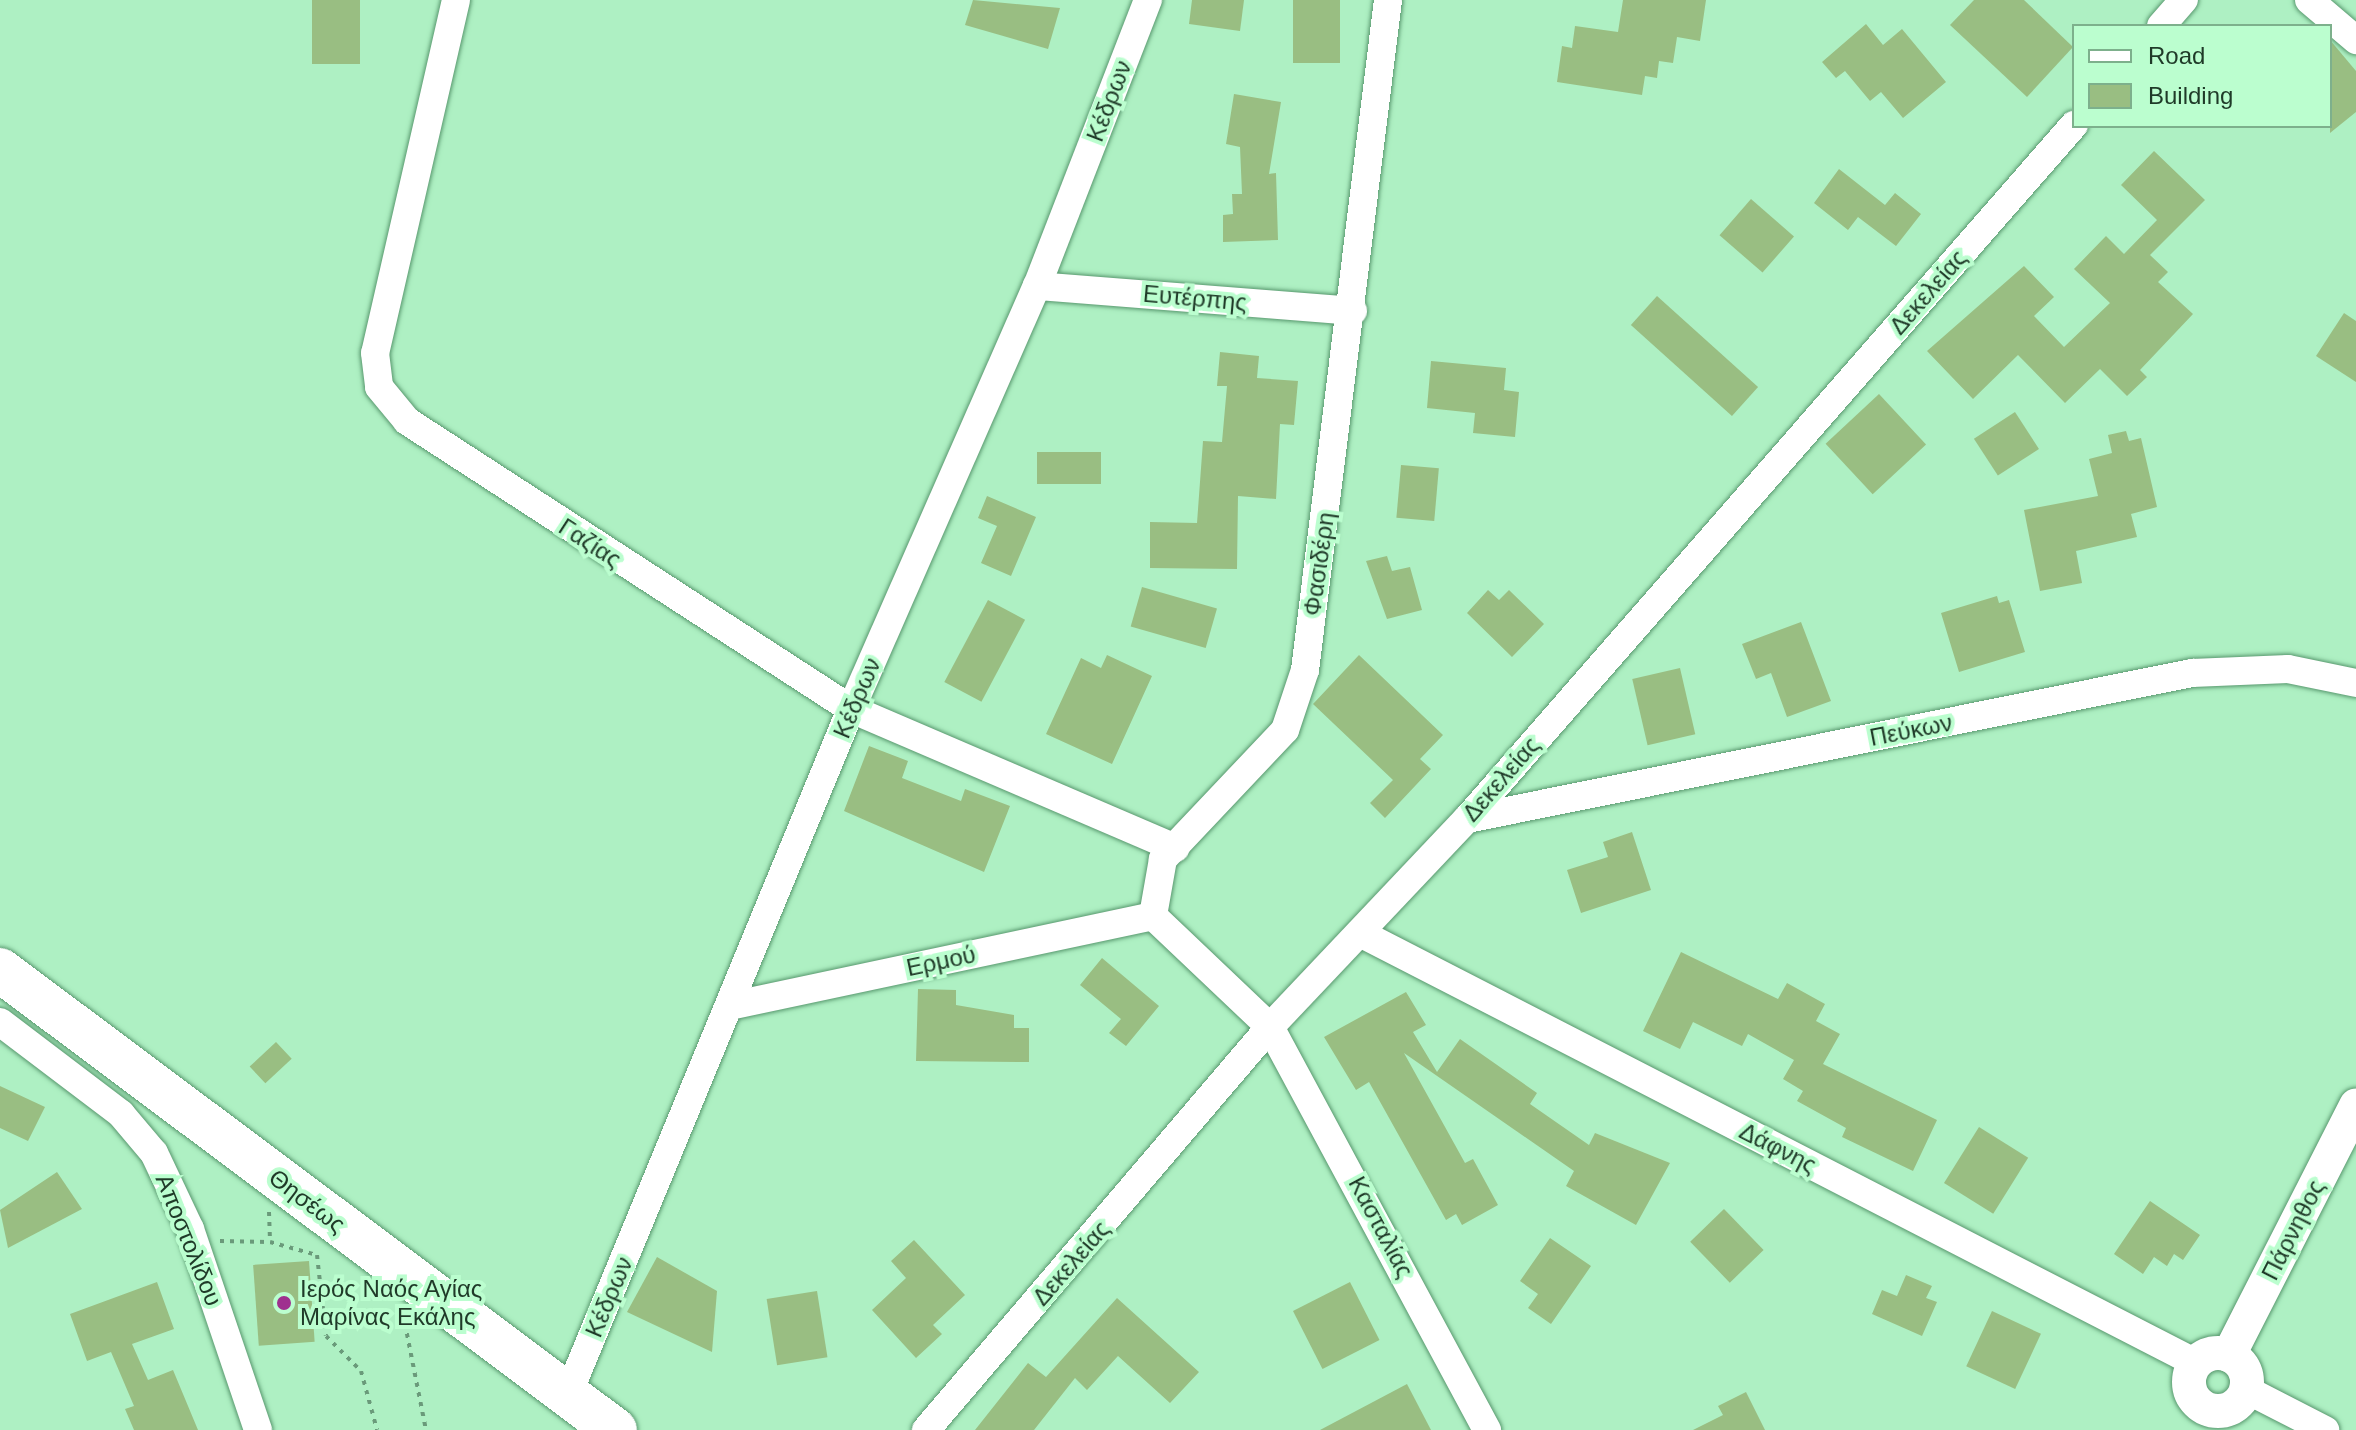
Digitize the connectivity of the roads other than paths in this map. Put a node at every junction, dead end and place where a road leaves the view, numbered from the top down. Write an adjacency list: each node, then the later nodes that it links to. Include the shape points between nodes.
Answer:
1 (456, 0): 12 (street, Γαζίας, via 375,353 379,387 445,450)
2 (1148, 0): 9 (street, Κέδρων)
3 (1388, 0): 10 (street, Φασιδέρη)
4 (2184, 0): 6 (street)
5 (2309, 0): 7 (street)
6 (2163, 24)
7 (2356, 40)
8 (2072, 127): 13 (street, Δεκελείας)
9 (1037, 286): 10 (street, Ευτέρπης); 12 (street, Κέδρων)
10 (1353, 311): 14 (street, Φασιδέρη, via 1305,670 1285,730)
11 (2356, 683): 13 (street, Πεύκων, via 2288,669 2192,673)
12 (851, 709): 14 (street, Γαζίας); 18 (street, Κέδρων)
13 (1467, 819): 16 (street, Δεκελείας)
14 (1175, 848): 15 (street, Φασιδέρη, via 1154,877)
15 (1153, 916): 18 (street, Ερμού); 20 (street)
16 (1360, 933): 20 (street, Δεκελείας); 23 (street, Δάφνης)
17 (0, 970): 25 (main road, Θησέως)
18 (730, 1006): 25 (street, Κέδρων)
19 (0, 1022): 27 (street, Αποστολίδου, via 121,1114 154,1153 190,1229)
20 (1270, 1027): 29 (street, Δεκελείας); 30 (street, Κασταλίας)
21 (2356, 1106): 22 (street, Πάρνηθος)
22 (2229, 1355): 23 (street); 24 (street, via 2243,1367)
23 (2196, 1363): 26 (street, via 2190,1389)
24 (2247, 1390): 26 (street, via 2225,1411); 31 (street)
25 (567, 1397): 28 (main road, Θησέως)
26 (2199, 1419)
27 (258, 1430)
28 (615, 1430)
29 (926, 1430)
30 (1487, 1430)
31 (2325, 1430)

